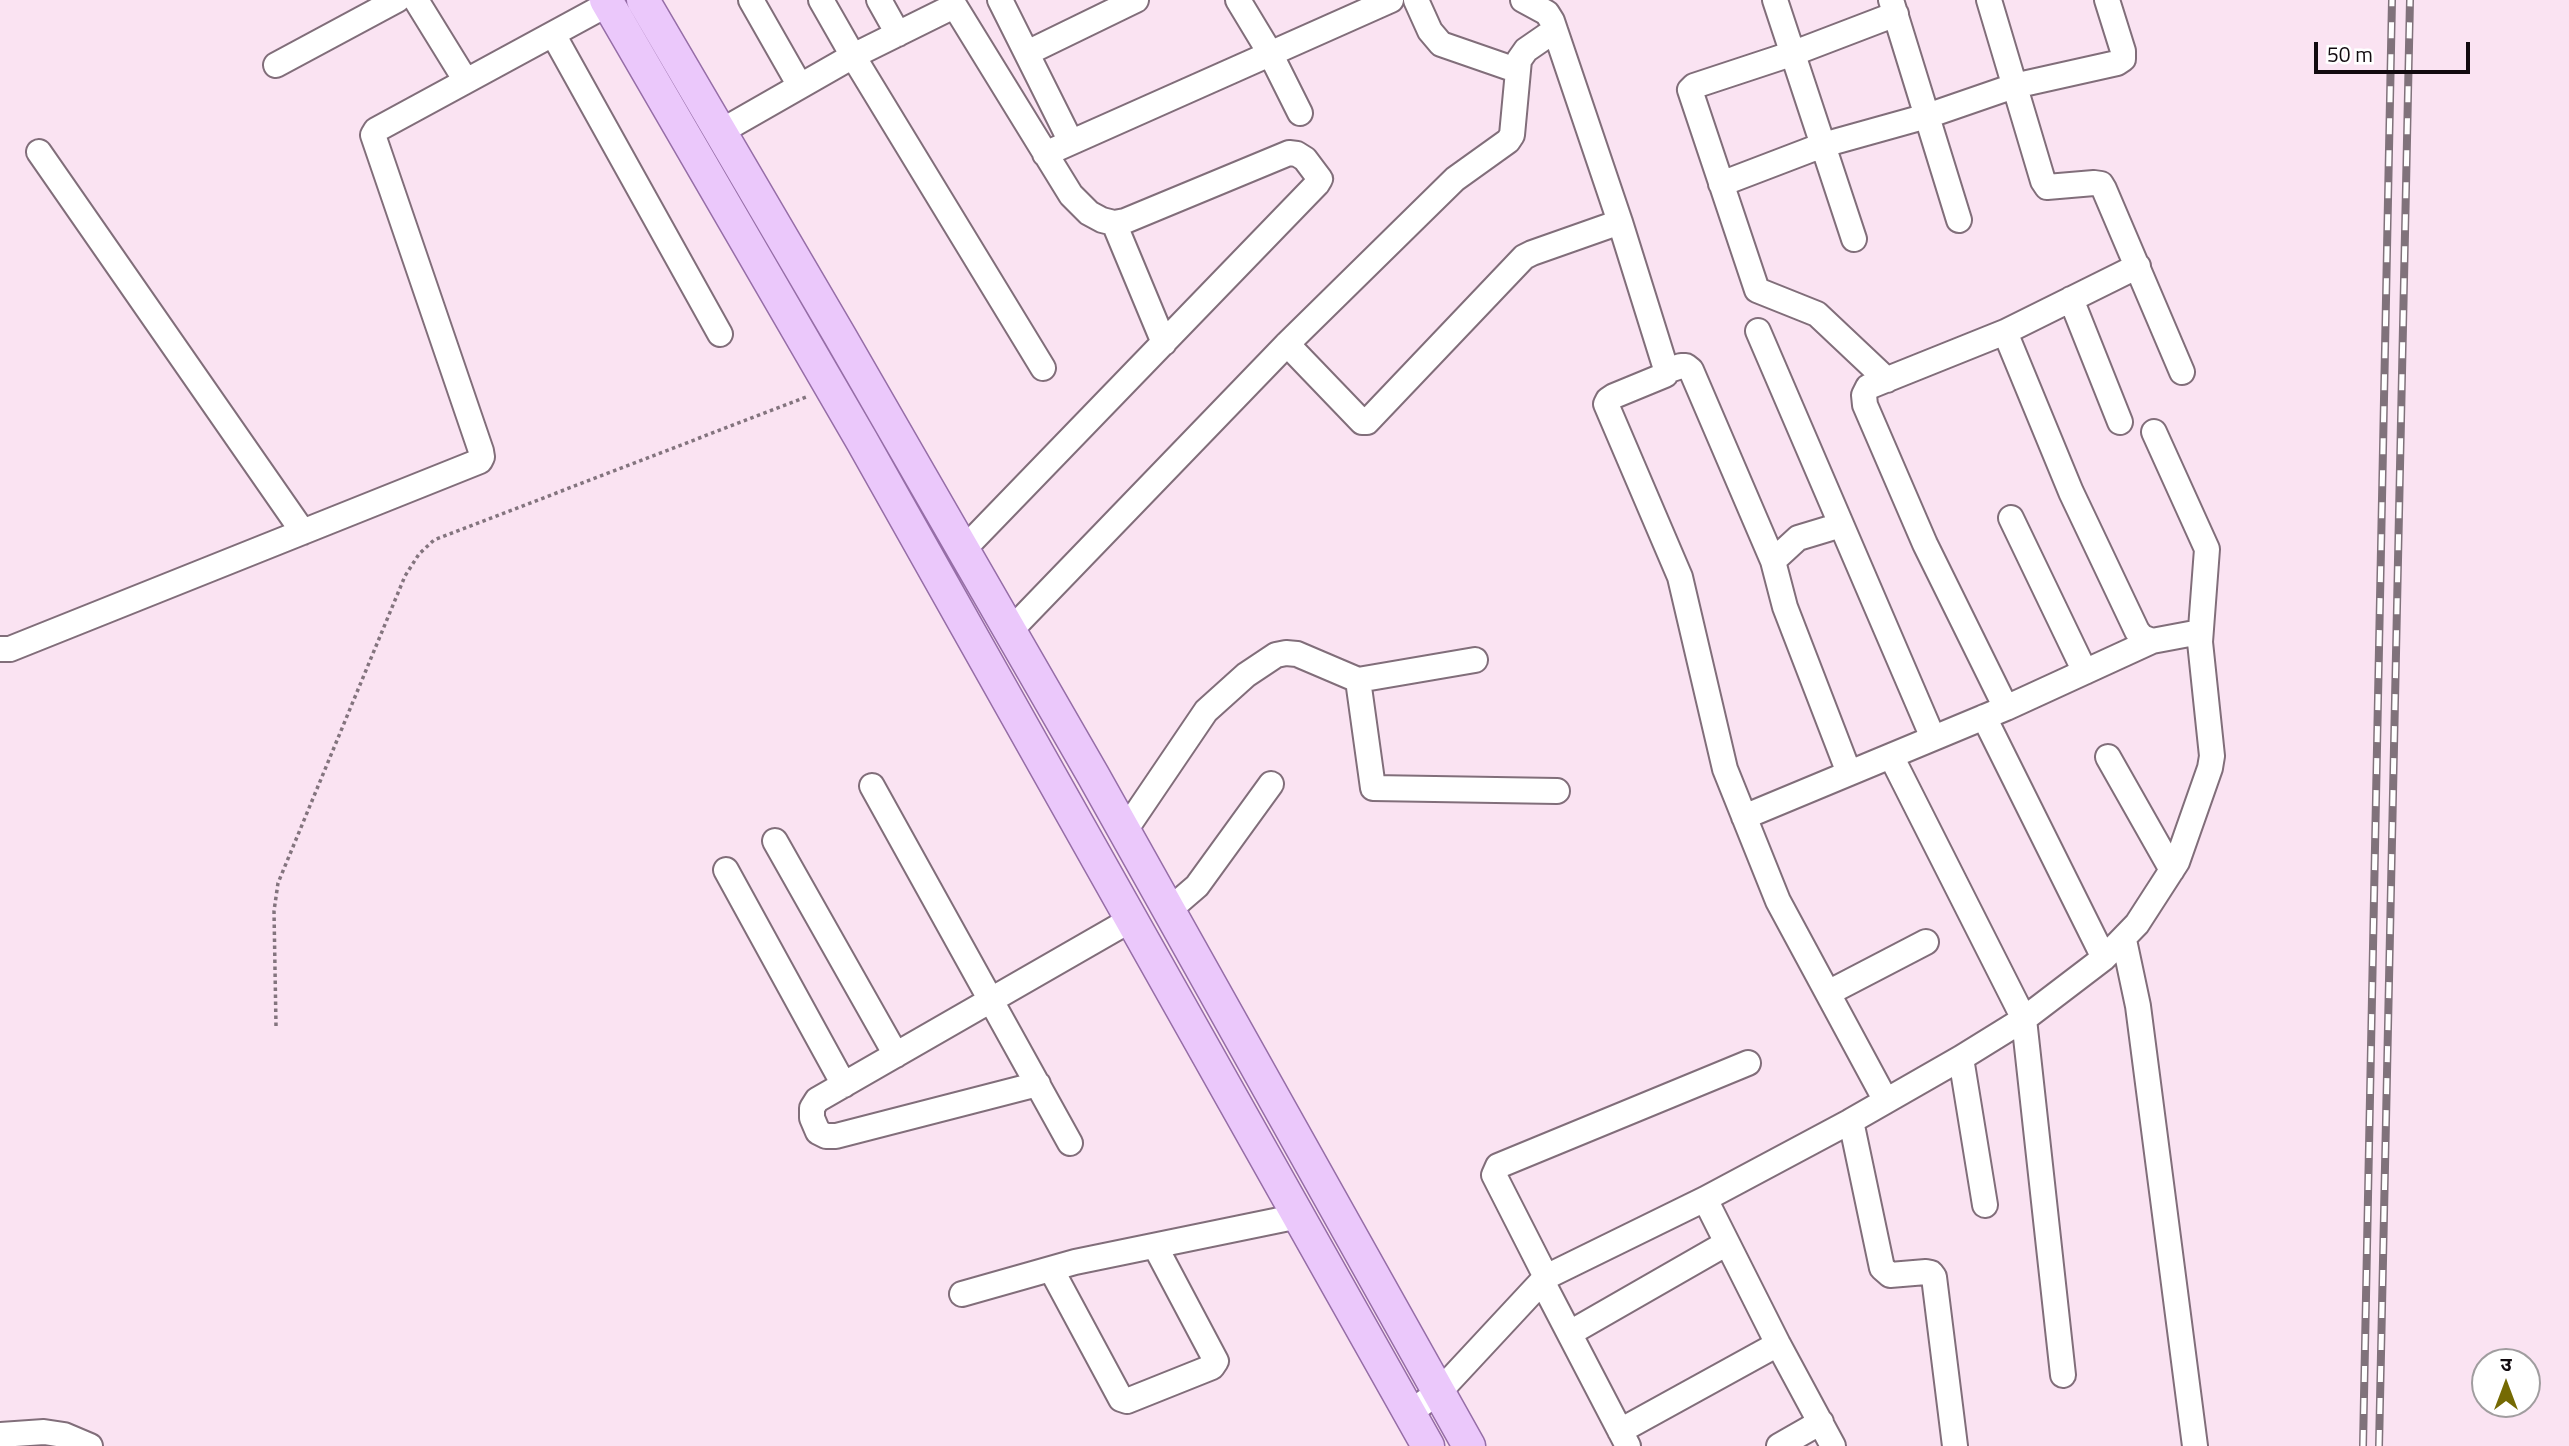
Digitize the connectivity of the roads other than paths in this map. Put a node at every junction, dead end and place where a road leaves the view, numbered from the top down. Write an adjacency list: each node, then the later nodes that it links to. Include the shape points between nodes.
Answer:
1 (397, 0): 26 (street)
2 (416, 0): 28 (street)
3 (643, 0): 33 (main road)
4 (751, 0): 29 (street)
5 (821, 0): 25 (street)
6 (879, 0): 21 (street)
7 (1000, 0): 22 (street)
8 (1136, 0): 22 (street)
9 (1238, 0): 23 (street)
10 (1391, 0): 23 (street)
11 (1416, 0): 27 (street, via 1441,44)
12 (1775, 0): 24 (street)
13 (1989, 0): 30 (street)
14 (2107, 0): 30 (street, via 2123,58)
15 (607, 2): 20 (street); 82 (main road)
16 (953, 3): 21 (street); 37 (street)
17 (1533, 3): 19 (street, via 1547,13)
18 (1894, 7): 24 (street); 32 (street)
19 (1555, 30): 27 (street, via 1526,50); 40 (street)
20 (553, 34): 28 (street); 47 (street)
21 (898, 34): 25 (street)
22 (1027, 53): 34 (street)
23 (1270, 53): 31 (street); 34 (street)
24 (1794, 53): 35 (street); 38 (street, via 1690,90)
25 (853, 56): 29 (street); 50 (street)
26 (275, 65)
27 (1516, 69): 49 (street, via 1508,141 1455,179)
28 (467, 80): 58 (street, via 373,135 482,457)
29 (800, 86): 33 (street)
30 (2014, 86): 32 (street); 43 (street, via 2043,181 2048,187 2101,184)
31 (1300, 113)
32 (1927, 116): 35 (street); 39 (street)
33 (720, 132): 59 (main road)
34 (1071, 142): 37 (street)
35 (1823, 145): 38 (street); 42 (street)
36 (39, 152): 58 (street)
37 (1045, 154): 41 (street, via 1088,213)
38 (1721, 184): 53 (street, via 1757,290 1817,314)
39 (1959, 220)
40 (1620, 222): 49 (street, via 1524,257 1367,422); 51 (street)
41 (1114, 223): 48 (street); 48 (street, via 1289,153 1305,159 1318,173 1317,184)
42 (1854, 239)
43 (2138, 266): 44 (street); 52 (street)
44 (2071, 299): 46 (street); 54 (street)
45 (1758, 331): 57 (street)
46 (2005, 332): 53 (street); 63 (street, via 2076,505 2137,631)
47 (720, 334)
48 (1164, 343): 59 (street)
49 (1287, 344): 61 (street)
50 (1044, 368)
51 (1666, 371): 60 (street, via 1681,366 1690,370); 76 (street, via 1661,378 1614,396 1606,404 1680,577 1721,754)
52 (2182, 372)
53 (1887, 380): 68 (street, via 1868,387 1864,405)
54 (2120, 422)
55 (2154, 432): 62 (street, via 2207,549)
56 (2011, 519): 66 (street)
57 (1841, 525): 60 (street, via 1798,538); 69 (street)
58 (303, 532): 64 (street, via 10,649)
59 (963, 550): 61 (main road)
60 (1773, 561): 72 (street, via 1785,607)
61 (1010, 631): 77 (main road)
62 (2200, 632): 63 (street); 80 (street, via 2212,756)
63 (2152, 641): 66 (street)
64 (0, 649)
65 (1475, 660): 67 (street)
66 (2085, 672): 68 (street)
67 (1358, 680): 75 (street, via 1373,789); 77 (street, via 1297,654 1276,655 1206,711)
68 (1995, 713): 69 (street); 85 (street)
69 (1933, 738): 70 (street)
70 (1891, 756): 72 (street); 88 (street)
71 (2108, 757): 80 (street)
72 (1849, 773): 76 (street)
73 (1271, 784): 81 (street, via 1197,886)
74 (872, 786): 87 (street)
75 (1558, 790)
76 (1744, 817): 86 (street, via 1779,901)
77 (1124, 832): 81 (main road)
78 (775, 841): 89 (street)
79 (726, 870): 93 (street)
80 (2172, 870): 83 (street)
81 (1168, 911): 108 (main road)
82 (1132, 919): 87 (street); 99 (main road)
83 (2124, 940): 85 (street); 119 (street, via 2138,1006)
84 (1926, 942): 86 (street)
85 (2104, 958): 88 (street)
86 (1828, 993): 94 (street)
87 (992, 999): 89 (street); 92 (street)
88 (2024, 1019): 90 (street); 107 (street)
89 (896, 1055): 93 (street)
90 (1961, 1058): 94 (street); 98 (street)
91 (1748, 1063): 103 (street, via 1498,1166 1494,1175)
92 (1038, 1084): 93 (street, via 826,1136 818,1132 812,1108 817,1100); 96 (street)
93 (844, 1085)
94 (1886, 1101): 95 (street)
95 (1851, 1121): 97 (street); 118 (street, via 1882,1268 1890,1275 1926,1272 1934,1277)
96 (1070, 1143)
97 (1705, 1199): 100 (street); 103 (street)
98 (1985, 1205)
99 (1299, 1216): 101 (street); 109 (main road)
100 (1727, 1243): 105 (street); 106 (street)
101 (1155, 1246): 102 (street); 102 (street, via 1216,1361 1212,1367 1127,1401 1121,1399)
102 (1051, 1269): 104 (street)
103 (1544, 1279): 105 (street); 108 (street)
104 (962, 1294)
105 (1570, 1333): 112 (street)
106 (1777, 1344): 110 (street); 112 (street)
107 (2063, 1375)
108 (1439, 1392): 109 (street); 115 (main road)
109 (1409, 1413): 114 (main road)
110 (1821, 1422): 116 (street); 117 (street)
111 (0, 1435): 113 (street, via 44,1432)
112 (1624, 1438)
113 (90, 1446)
114 (1428, 1446)
115 (1469, 1446)
116 (1779, 1446)
117 (1833, 1446)
118 (1955, 1446)
119 (2195, 1446)

